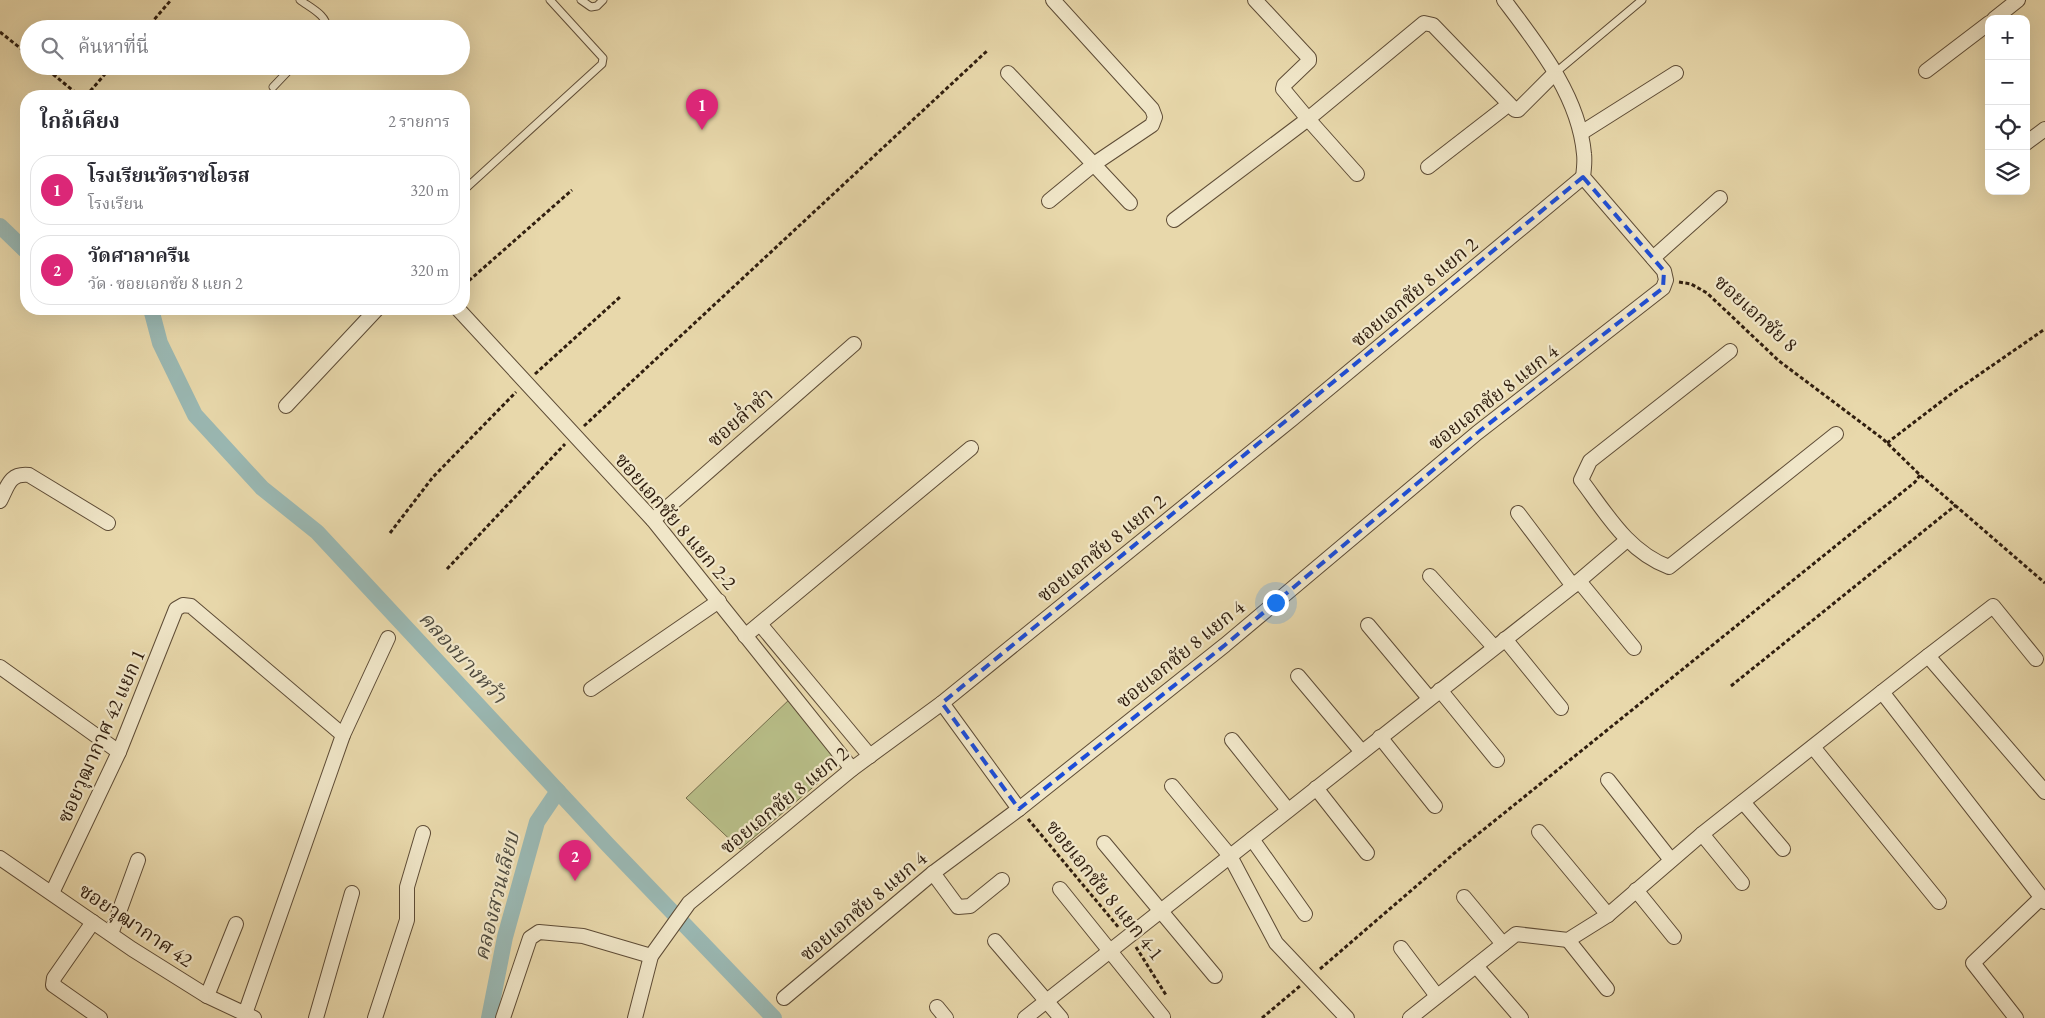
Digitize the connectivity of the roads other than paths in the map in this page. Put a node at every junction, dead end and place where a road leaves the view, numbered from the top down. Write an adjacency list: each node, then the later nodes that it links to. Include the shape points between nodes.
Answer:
1 (300, 0): 11 (lane)
2 (550, 0): 28 (lane, via 603,58 602,64)
3 (581, 0): 4 (lane, via 591,7)
4 (603, 0)
5 (1053, 0): 24 (street, via 1152,109 1155,117 1152,125)
6 (1254, 0): 20 (street, via 1309,58 1284,85)
7 (1642, 0): 15 (lane)
8 (1508, 2): 15 (street)
9 (2011, 2): 10 (street)
10 (1998, 15)
11 (325, 20)
12 (1985, 25): 13 (street)
13 (1926, 70)
14 (1008, 73): 24 (street)
15 (1555, 73): 19 (street, via 1518,110); 22 (street, via 1572,104)
16 (1676, 73): 22 (street)
17 (284, 75): 18 (lane)
18 (273, 86)
19 (1508, 105): 20 (street, via 1433,25 1424,23); 25 (street)
20 (1308, 119): 26 (street); 32 (street)
21 (2045, 129): 23 (street)
22 (1581, 133): 27 (street)
23 (2030, 140)
24 (1094, 164): 30 (street); 31 (street)
25 (1428, 167)
26 (1357, 174)
27 (1583, 177): 33 (street); 62 (street, ซอยเอกชัย 8 แยก 2)
28 (470, 185)
29 (1720, 198): 33 (street)
30 (1049, 201)
31 (1130, 203)
32 (1174, 220)
33 (1653, 258): 79 (street, ซอยเอกชัย 8 แยก 4, via 1664,271 1664,288 1477,432 1225,645)
34 (371, 315): 38 (street)
35 (464, 315): 43 (street, ซอยเอกชัย 8 แยก 2-2)
36 (854, 344): 43 (street, ซอยล่ำชำ)
37 (1730, 351): 45 (street, via 1590,461 1581,480)
38 (286, 406)
39 (1836, 434): 45 (street, via 1669,567 1655,562)
40 (971, 448): 49 (street)
41 (0, 501): 44 (street, via 12,478 20,474 29,475)
42 (1518, 513): 47 (street)
43 (653, 520): 48 (street, ซอยเอกชัย 8 แยก 2-2)
44 (108, 523)
45 (1627, 540): 47 (street)
46 (1430, 576): 53 (street)
47 (1576, 584): 53 (street); 54 (street)
48 (719, 601): 51 (street, ซอยเอกชัย 8 แยก 2-2); 59 (street)
49 (760, 624): 51 (street); 70 (street)
50 (1368, 626): 61 (street)
51 (745, 636): 72 (street, ซอยเอกชัย 8 แยก 2-2)
52 (388, 638): 64 (street)
53 (1499, 643): 61 (street); 63 (street)
54 (1634, 648)
55 (1928, 656): 56 (street, via 1993,606); 60 (street); 76 (street)
56 (2036, 659)
57 (0, 667): 68 (street)
58 (1298, 676): 69 (street)
59 (592, 689)
60 (1882, 692): 67 (street); 100 (street)
61 (1435, 694): 65 (street); 71 (street)
62 (942, 703): 70 (street, ซอยเอกชัย 8 แยก 2); 79 (street)
63 (1561, 708)
64 (343, 735): 68 (street, ซอยวุฒากาศ 42 แยก 1, via 191,606 183,605 176,609); 123 (street)
65 (1380, 737): 69 (street); 78 (street)
66 (1232, 740): 80 (street)
67 (1814, 747): 77 (street); 101 (street)
68 (119, 752): 97 (street, ซอยวุฒากาศ 42 แยก 1)
69 (1362, 752): 75 (street)
70 (870, 756): 72 (street, ซอยเอกชัย 8 แยก 2)
71 (1497, 760)
72 (852, 769): 114 (street, ซอยเอกชัย 8 แยก 2, via 689,903)
73 (1608, 780): 91 (street)
74 (1172, 786): 88 (street)
75 (1316, 788): 80 (street); 87 (street)
76 (2045, 792)
77 (1742, 802): 83 (street); 86 (street)
78 (1435, 806)
79 (1020, 809): 92 (street, ซอยเอกชัย 8 แยก 4)
80 (1288, 810): 84 (street)
81 (1539, 832): 104 (street)
82 (423, 833): 128 (street, via 407,888 407,920)
83 (1702, 834): 91 (street); 94 (street)
84 (1252, 839): 88 (street); 103 (street)
85 (1104, 843): 102 (street)
86 (1783, 849)
87 (1367, 853)
88 (1230, 856): 102 (street); 134 (street, via 1276,943)
89 (0, 858): 97 (street, ซอยวุฒากาศ 42)
90 (138, 860): 107 (street)
91 (1671, 860): 96 (street)
92 (933, 873): 93 (street, via 958,907 965,908); 120 (street, ซอยเอกชัย 8 แยก 4)
93 (1002, 880)
94 (1742, 883)
95 (1060, 889): 113 (street)
96 (1636, 890): 104 (street); 108 (street)
97 (52, 893): 105 (street, ซอยวุฒากาศ 42)
98 (352, 893): 127 (street)
99 (1464, 897): 111 (street)
100 (2043, 900): 136 (street, via 1973,964)
101 (1939, 902)
102 (1161, 911): 113 (street); 116 (street)
103 (1305, 914)
104 (1608, 915): 109 (street)
105 (94, 922): 107 (street, ซอยวุฒากาศ 42); 126 (street, via 54,978 54,985)
106 (236, 924): 118 (street)
107 (111, 934): 118 (street, ซอยวุฒากาศ 42)
108 (1674, 937)
109 (1568, 940): 111 (street, via 1516,934); 117 (street)
110 (995, 941): 121 (street)
111 (1503, 944): 115 (street)
112 (1402, 948): 119 (street)
113 (1110, 951): 121 (street); 124 (street)
114 (651, 956): 129 (street, via 583,936 534,934); 130 (street)
115 (1476, 966): 119 (street); 135 (street)
116 (1215, 976)
117 (1607, 989)
118 (207, 996): 123 (street, ซอยวุฒากาศ 42)
119 (1437, 996): 125 (street)
120 (784, 998)
121 (1046, 1001): 132 (street); 133 (street)
122 (937, 1007): 131 (street)
123 (250, 1016)
124 (1163, 1017)
125 (1413, 1017)
126 (100, 1018)
127 (316, 1018)
128 (375, 1018)
129 (503, 1018)
130 (635, 1018)
131 (946, 1018)
132 (1025, 1018)
133 (1061, 1018)
134 (1347, 1018)
135 (1521, 1018)
136 (2016, 1018)

